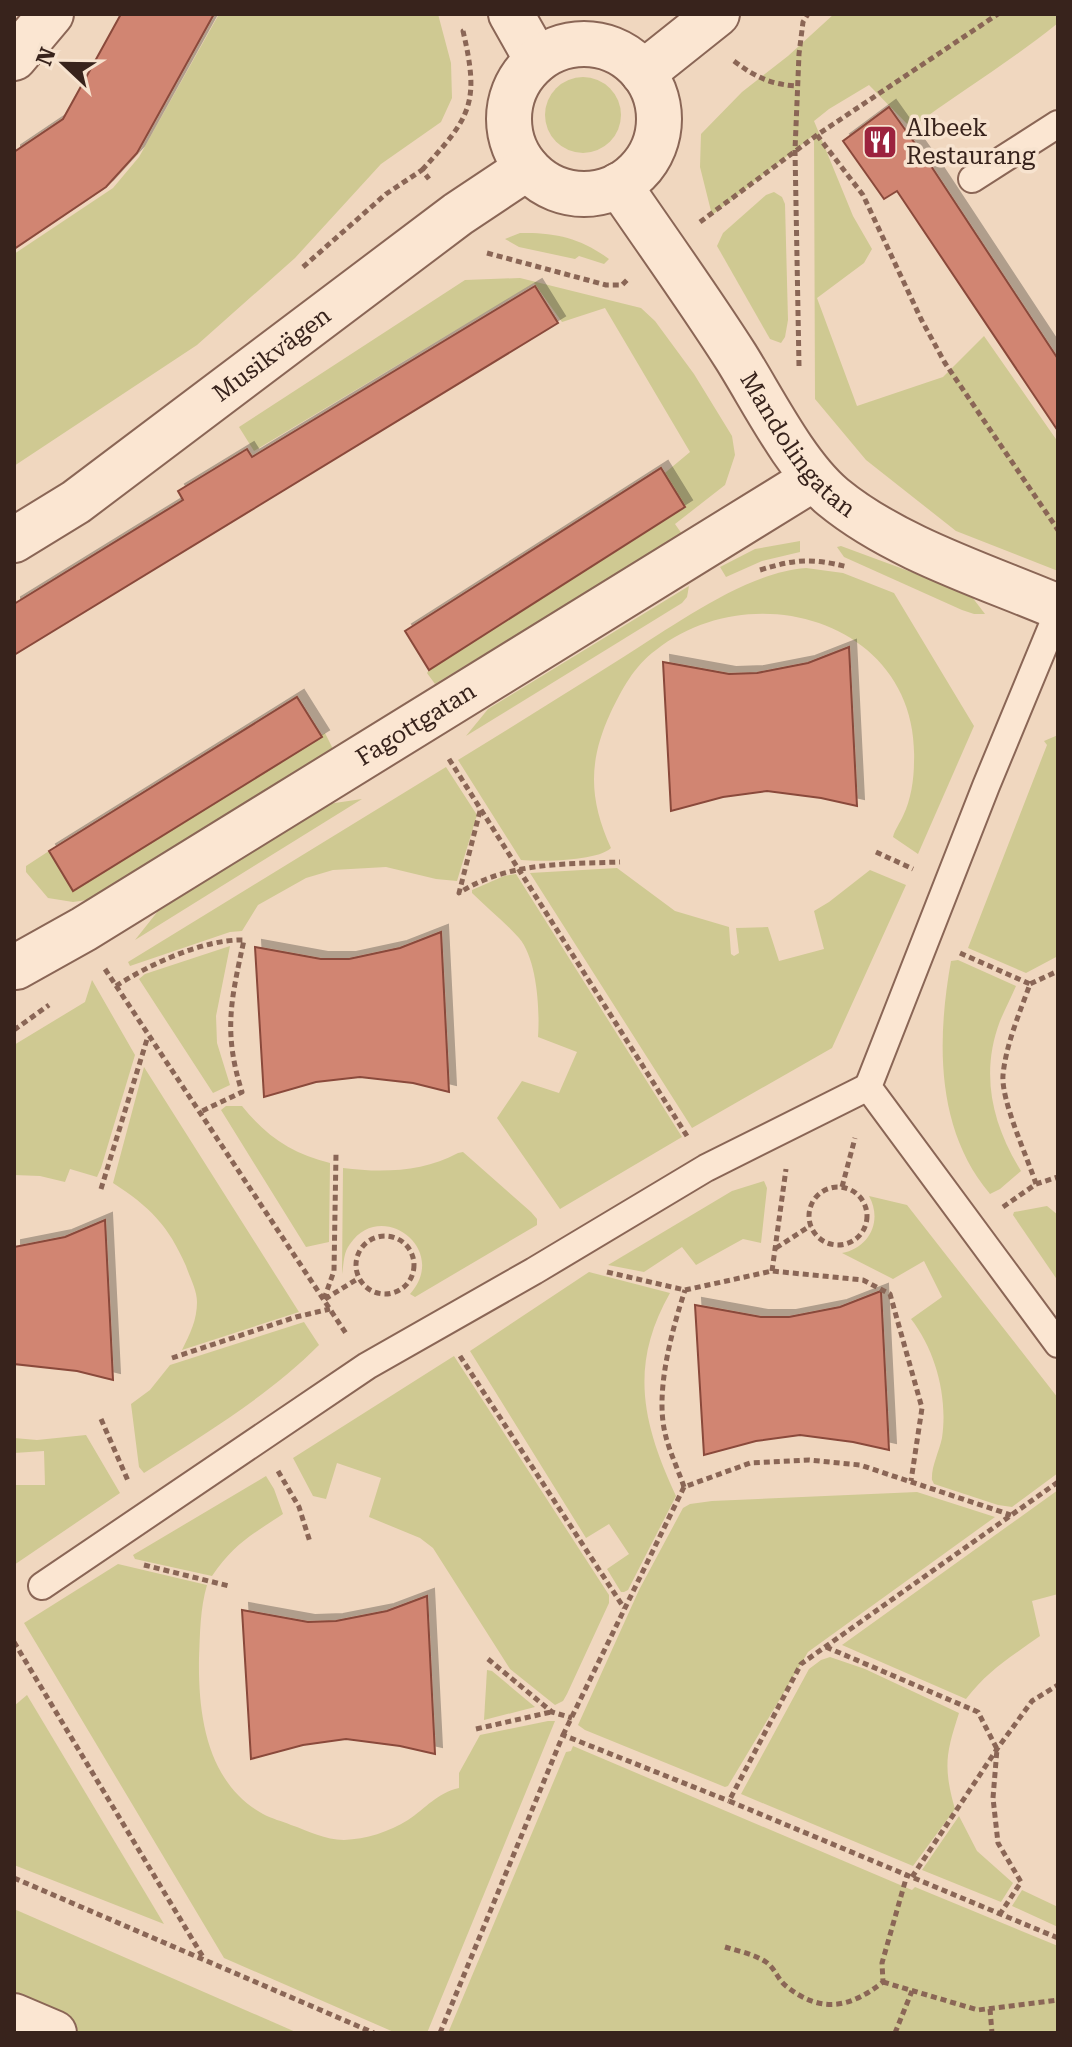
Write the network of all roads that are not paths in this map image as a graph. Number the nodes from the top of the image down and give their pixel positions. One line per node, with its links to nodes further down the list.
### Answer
1 (51, 14): 4 (street)
2 (717, 14): 6 (street)
3 (492, 20): 5 (street)
4 (14, 58)
5 (537, 60): 6 (street); 8 (street)
6 (643, 73): 10 (street)
7 (1058, 124): 9 (lane)
8 (527, 168): 10 (street); 12 (street, Musikvägen)
9 (972, 179)
10 (619, 185): 11 (street, Mandolingatan)
11 (813, 479): 13 (street, Mandolingatan); 14 (street, Fagottgatan)
12 (14, 540)
13 (1058, 609): 15 (lane)
14 (16, 967)
15 (868, 1087): 16 (lane); 17 (lane)
16 (1058, 1344)
17 (42, 1586)

